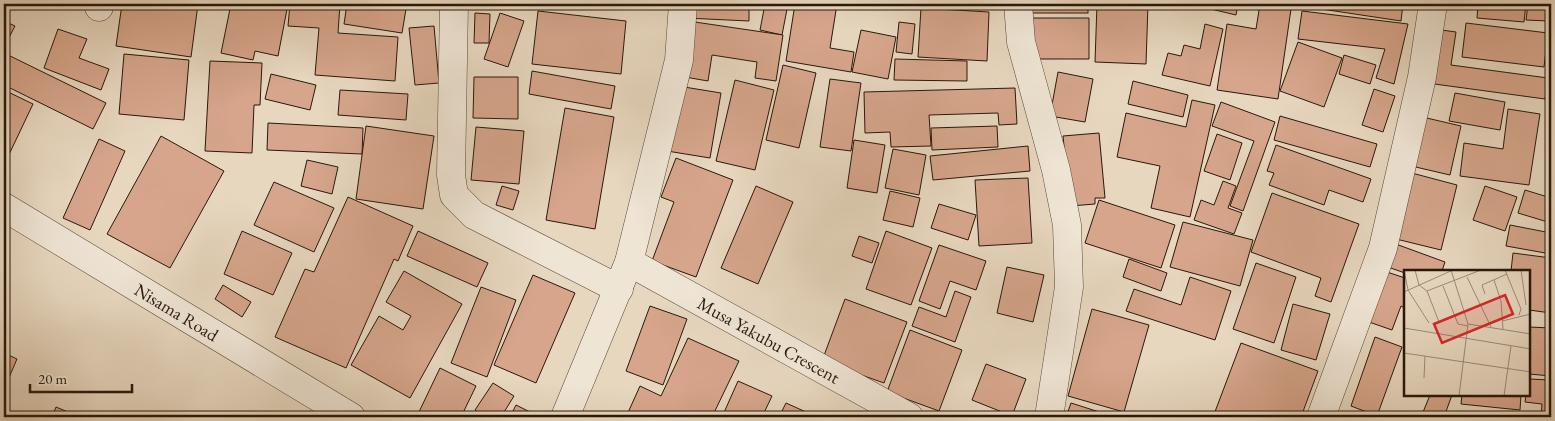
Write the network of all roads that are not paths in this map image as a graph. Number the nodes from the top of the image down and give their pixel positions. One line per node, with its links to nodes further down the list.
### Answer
1 (454, 4): 7 (street)
2 (683, 4): 6 (street)
3 (1018, 4): 11 (street)
4 (1432, 4): 12 (street)
5 (4, 207): 8 (street, Nisama Road)
6 (629, 262): 7 (street); 10 (street, Musa Yakubu Crescent)
7 (619, 289): 9 (street)
8 (351, 417)
9 (565, 417)
10 (909, 417)
11 (1049, 417)
12 (1321, 417)

